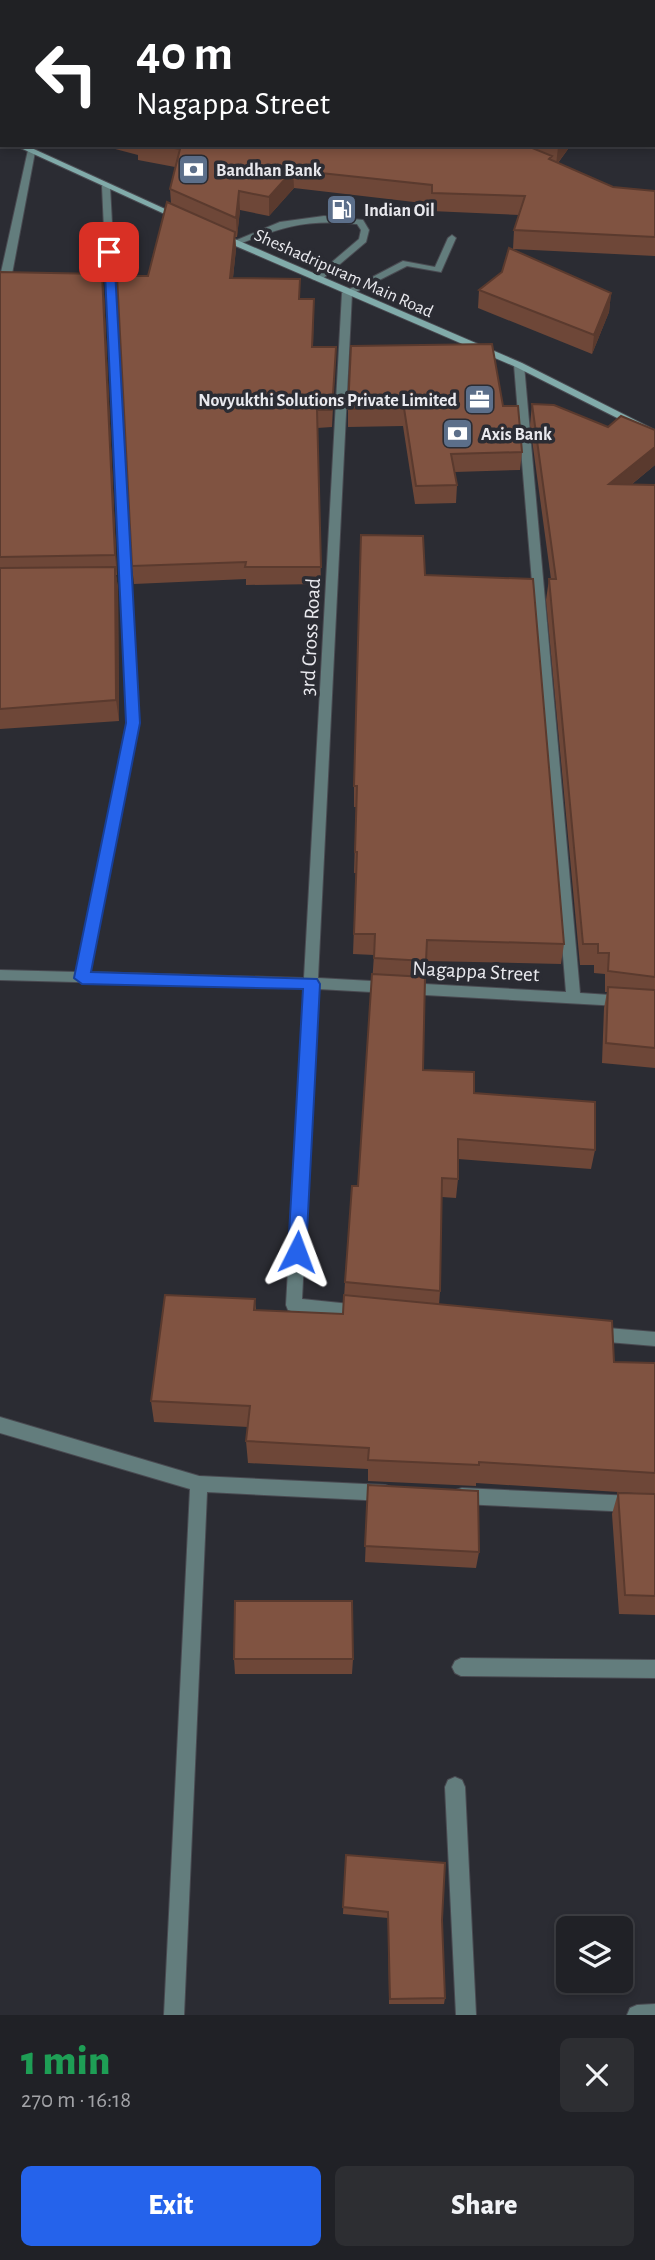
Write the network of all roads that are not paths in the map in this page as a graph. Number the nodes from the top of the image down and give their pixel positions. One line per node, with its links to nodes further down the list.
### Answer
1 (22, 147): 2 (street)
2 (31, 152): 3 (street); 8 (street)
3 (106, 186): 4 (street); 14 (street)
4 (198, 225)
5 (211, 231): 7 (street, Sheshadripuram Main Road)
6 (452, 239): 10 (street)
7 (236, 242): 9 (street, Sheshadripuram Main Road); 9 (street)
8 (0, 274)
9 (317, 279): 10 (street, Sheshadripuram Main Road)
10 (347, 293): 11 (street, Sheshadripuram Main Road); 17 (street, 3rd Cross Road)
11 (519, 365): 12 (street, Sheshadripuram Main Road); 18 (street)
12 (655, 434)
13 (112, 581): 14 (street)
14 (126, 581): 16 (street)
15 (0, 975): 16 (street, Nagappa Street)
16 (82, 978): 17 (street, Nagappa Street)
17 (312, 984): 18 (street, Nagappa Street); 20 (street, 3rd Cross Road)
18 (573, 997): 19 (street, Nagappa Street)
19 (655, 1003)
20 (377, 1313)
21 (586, 1333): 22 (street)
22 (655, 1339)
23 (0, 1425): 24 (street)
24 (200, 1484): 25 (street); 32 (street)
25 (407, 1494)
26 (448, 1496): 27 (street)
27 (655, 1505)
28 (461, 1667): 29 (street)
29 (655, 1669)
30 (455, 1787): 33 (street)
31 (655, 2014): 34 (street)
32 (174, 2015)
33 (466, 2015)
34 (637, 2015)

